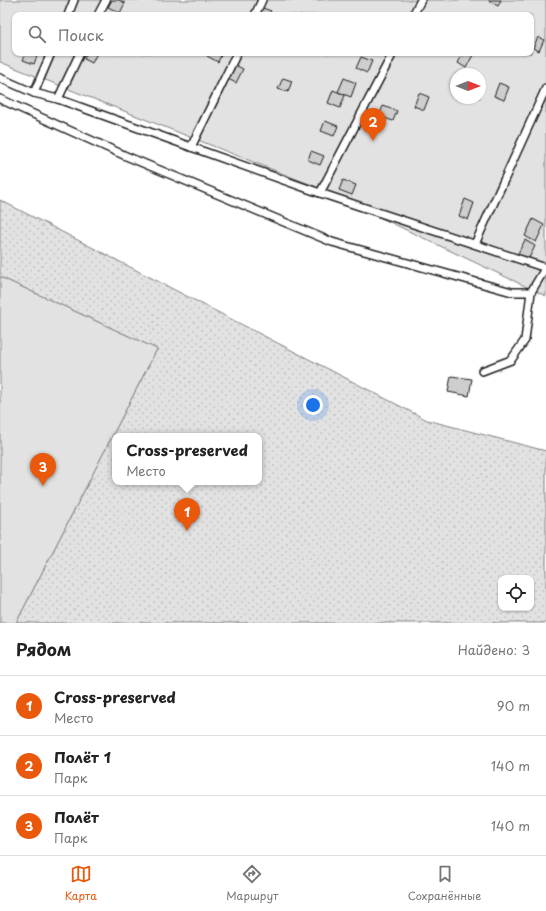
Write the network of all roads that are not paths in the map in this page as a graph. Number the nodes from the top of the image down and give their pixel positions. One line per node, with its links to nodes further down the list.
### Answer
1 (74, 0): 5 (lane)
2 (106, 0): 6 (lane)
3 (262, 0): 7 (lane)
4 (421, 0): 8 (lane)
5 (69, 12)
6 (100, 12)
7 (256, 12)
8 (415, 12)
9 (50, 56): 15 (lane)
10 (79, 56): 17 (lane)
11 (236, 56): 18 (lane)
12 (391, 56): 19 (lane)
13 (0, 78): 15 (lane)
14 (546, 88): 20 (lane)
15 (34, 93): 17 (lane)
16 (0, 99): 22 (lane)
17 (58, 99): 18 (lane)
18 (191, 147): 19 (lane)
19 (320, 193): 20 (lane)
20 (475, 244): 21 (lane)
21 (546, 267): 22 (lane)
22 (531, 292): 23 (lane)
23 (482, 372)

